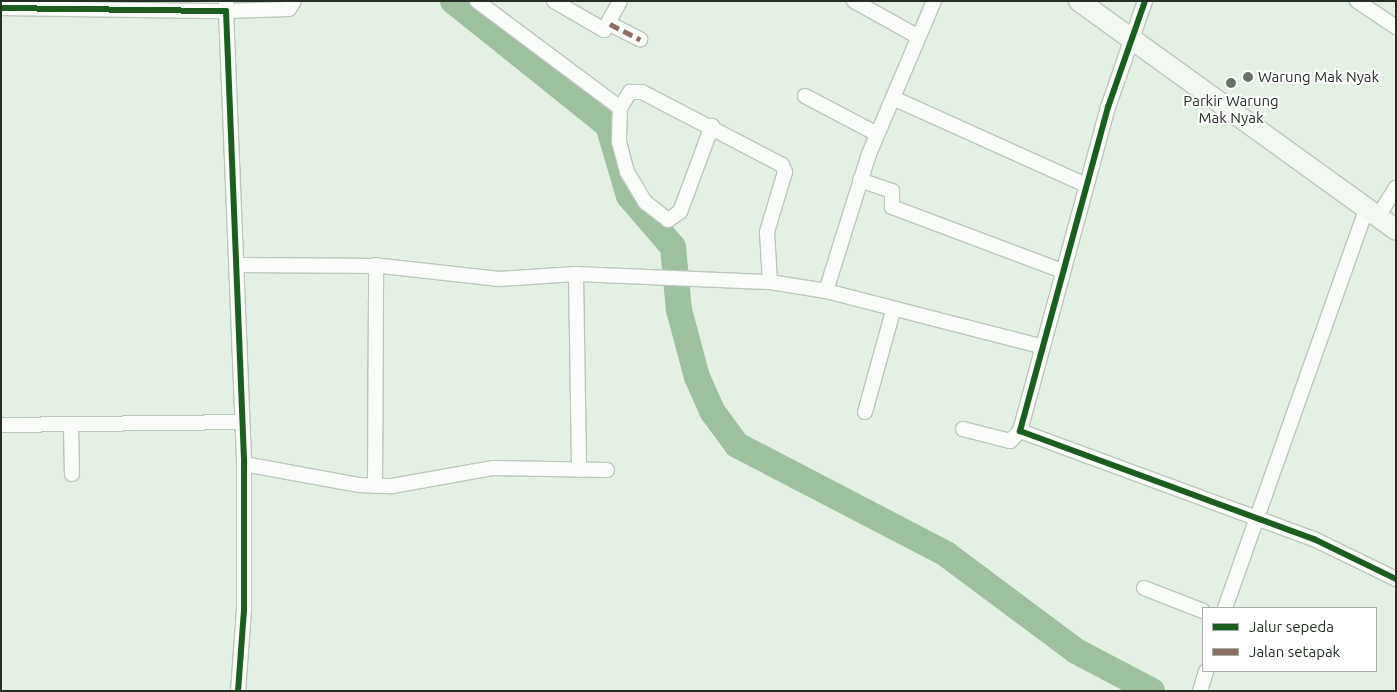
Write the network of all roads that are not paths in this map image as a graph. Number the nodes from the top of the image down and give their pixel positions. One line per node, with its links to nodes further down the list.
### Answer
1 (294, 1): 10 (street)
2 (554, 1): 12 (street)
3 (620, 1): 12 (street)
4 (854, 1): 14 (street)
5 (934, 1): 14 (street)
6 (1078, 1): 16 (main road)
7 (1145, 1): 16 (street)
8 (1357, 1): 13 (street)
9 (486, 4): 19 (street)
10 (226, 6): 11 (street); 27 (street)
11 (1, 8)
12 (610, 24): 15 (street)
13 (1396, 27)
14 (917, 36): 18 (street)
15 (640, 39)
16 (1131, 42): 23 (street); 25 (main road)
17 (805, 96): 21 (street)
18 (893, 98): 21 (street); 23 (street)
19 (620, 108): 20 (street); 20 (street)
20 (712, 126): 31 (street)
21 (877, 134): 22 (street)
22 (860, 180): 29 (street); 32 (street)
23 (1086, 185): 29 (street)
24 (1396, 188): 25 (street)
25 (1371, 214): 26 (main road); 46 (street)
26 (1396, 230)
27 (239, 265): 28 (street); 36 (street)
28 (376, 265): 30 (street); 45 (street)
29 (1062, 271): 34 (street)
30 (576, 274): 31 (street); 42 (street)
31 (770, 282): 32 (street)
32 (826, 291): 33 (street)
33 (893, 311): 34 (street); 35 (street)
34 (1040, 346): 40 (street)
35 (865, 412)
36 (241, 422): 38 (street); 41 (street)
37 (1, 425): 38 (street)
38 (71, 426): 44 (street)
39 (963, 429): 40 (street)
40 (1020, 431): 46 (street)
41 (244, 464): 45 (street); 53 (street)
42 (580, 470): 43 (street); 45 (street)
43 (607, 470)
44 (72, 474)
45 (375, 486)
46 (1257, 520): 47 (street); 49 (street)
47 (1396, 578)
48 (1144, 588): 50 (street)
49 (1225, 607)
50 (1202, 611)
51 (1206, 672): 52 (street)
52 (1201, 688)
53 (238, 691)

